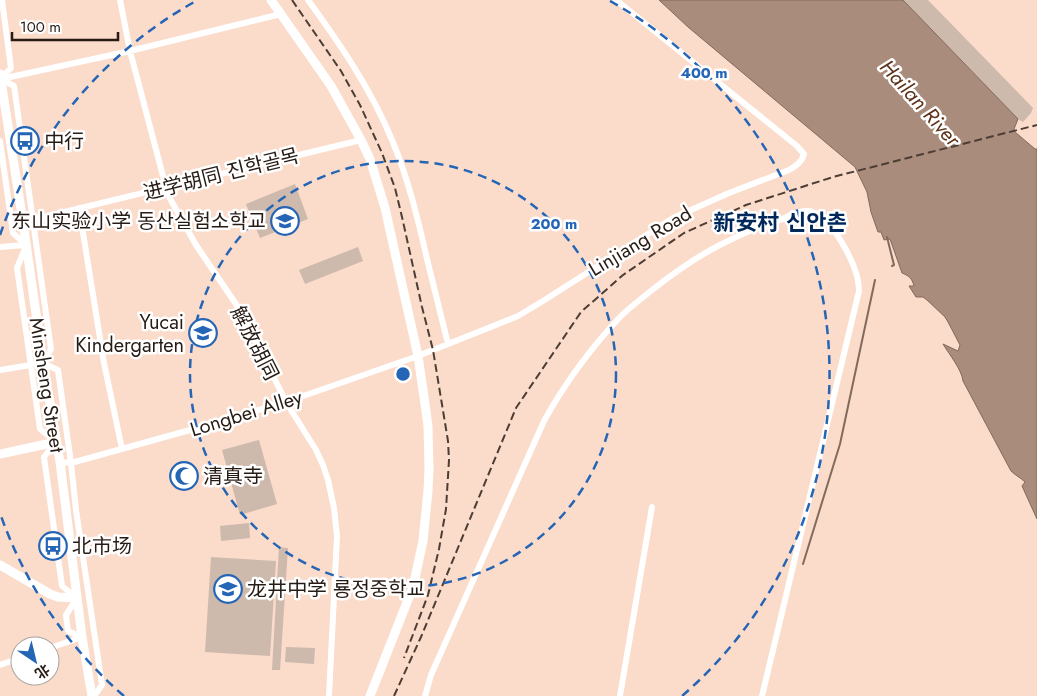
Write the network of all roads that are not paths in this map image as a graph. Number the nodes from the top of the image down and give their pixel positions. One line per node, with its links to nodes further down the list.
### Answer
1 (2, 0): 9 (street)
2 (120, 0): 7 (street, 解放胡同)
3 (271, 0): 6 (street)
4 (308, 0): 17 (street)
5 (616, 0): 17 (street, Linjiang Road)
6 (281, 14): 7 (street); 10 (street)
7 (130, 51): 9 (street); 12 (street, 解放胡同)
8 (0, 74): 9 (street, Minsheng Street)
9 (0, 79): 14 (street, Minsheng Street)
10 (361, 140): 12 (street, 进学胡同 진학골목); 18 (street)
11 (0, 141): 15 (street)
12 (165, 188): 13 (street, 进学胡同 진학골목); 22 (street, 解放胡同)
13 (79, 208): 14 (street, 进学胡同 진학골목); 24 (street)
14 (28, 221): 15 (street, Minsheng Street); 19 (street)
15 (26, 245): 16 (street); 19 (street, Minsheng Street); 20 (street)
16 (0, 247)
17 (448, 344): 18 (street, Linjiang Road)
18 (418, 356): 22 (street, Longbei Alley); 37 (street)
19 (43, 364): 20 (street); 23 (street, Minsheng Street); 27 (street)
20 (31, 365): 21 (street); 23 (street)
21 (0, 370)
22 (286, 402): 24 (street, Longbei Alley); 36 (street, 解放胡同)
23 (56, 442): 25 (street); 26 (street, Minsheng Street); 32 (street)
24 (122, 449): 27 (street, Longbei Alley)
25 (0, 454)
26 (60, 462): 27 (street); 30 (street, Minsheng Street)
27 (71, 463): 29 (street)
28 (652, 507): 39 (street)
29 (76, 510): 30 (street); 35 (street)
30 (66, 511): 32 (street, Minsheng Street)
31 (0, 565): 32 (street)
32 (77, 598): 33 (street, Minsheng Street)
33 (82, 637): 34 (street); 35 (street, Minsheng Street)
34 (60, 645)
35 (93, 696)
36 (329, 696)
37 (370, 696)
38 (425, 696): 40 (street)
39 (620, 696)
40 (762, 696)

